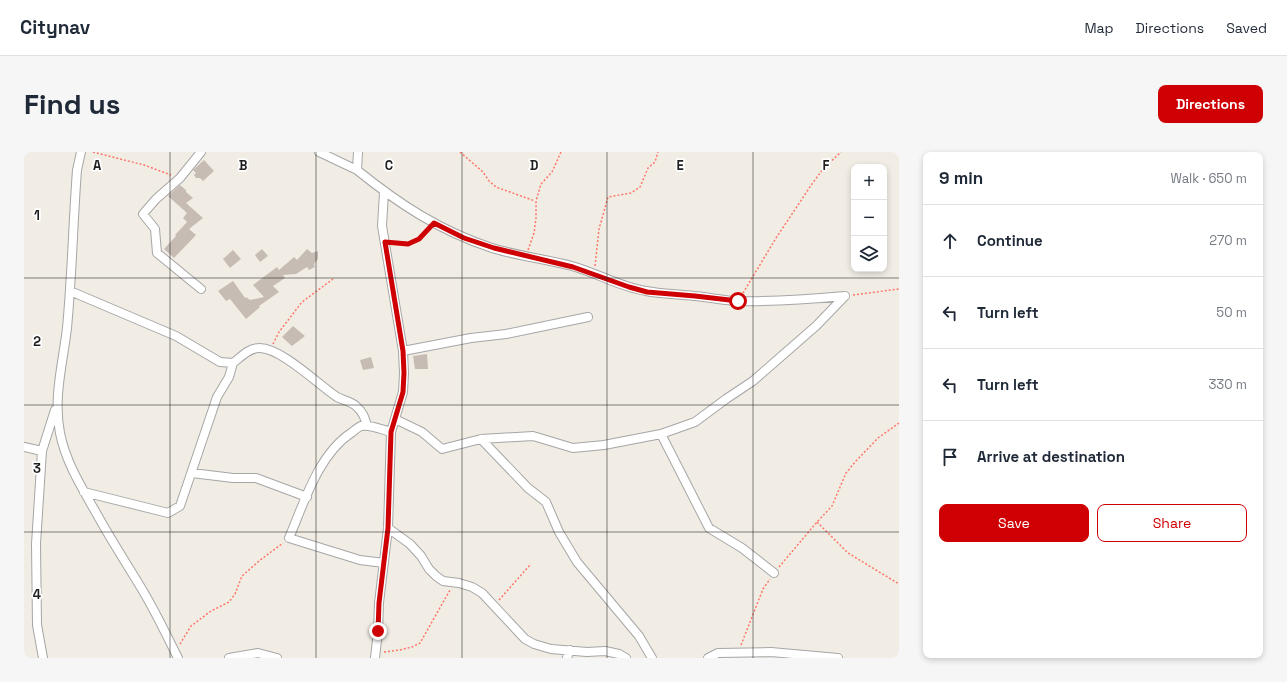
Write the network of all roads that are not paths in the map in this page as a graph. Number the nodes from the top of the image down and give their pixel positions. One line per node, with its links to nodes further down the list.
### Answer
1 (81, 152): 8 (street)
2 (201, 152): 7 (street)
3 (318, 152): 5 (street)
4 (358, 152): 5 (street)
5 (357, 170): 6 (street)
6 (384, 192): 10 (street); 16 (street)
7 (201, 289)
8 (70, 290): 11 (street); 12 (street)
9 (588, 316): 10 (street)
10 (403, 351): 13 (street)
11 (233, 363): 14 (street); 20 (street)
12 (57, 405): 19 (street); 21 (street)
13 (395, 420): 15 (street); 17 (street)
14 (367, 426): 15 (street); 22 (street)
15 (391, 432): 23 (street)
16 (661, 434): 17 (street); 25 (street)
17 (481, 439): 35 (street)
18 (24, 447): 19 (street)
19 (42, 451): 30 (street)
20 (192, 473): 21 (street); 22 (street)
21 (84, 492): 27 (street)
22 (307, 497): 24 (street)
23 (388, 528): 24 (street); 26 (street)
24 (384, 563): 28 (street)
25 (774, 573)
26 (570, 650): 33 (street); 34 (street)
27 (177, 655)
28 (378, 656)
29 (825, 657): 36 (street); 37 (street)
30 (43, 658)
31 (229, 658): 32 (street)
32 (277, 658)
33 (567, 658)
34 (626, 658)
35 (652, 658)
36 (708, 658)
37 (838, 658)

